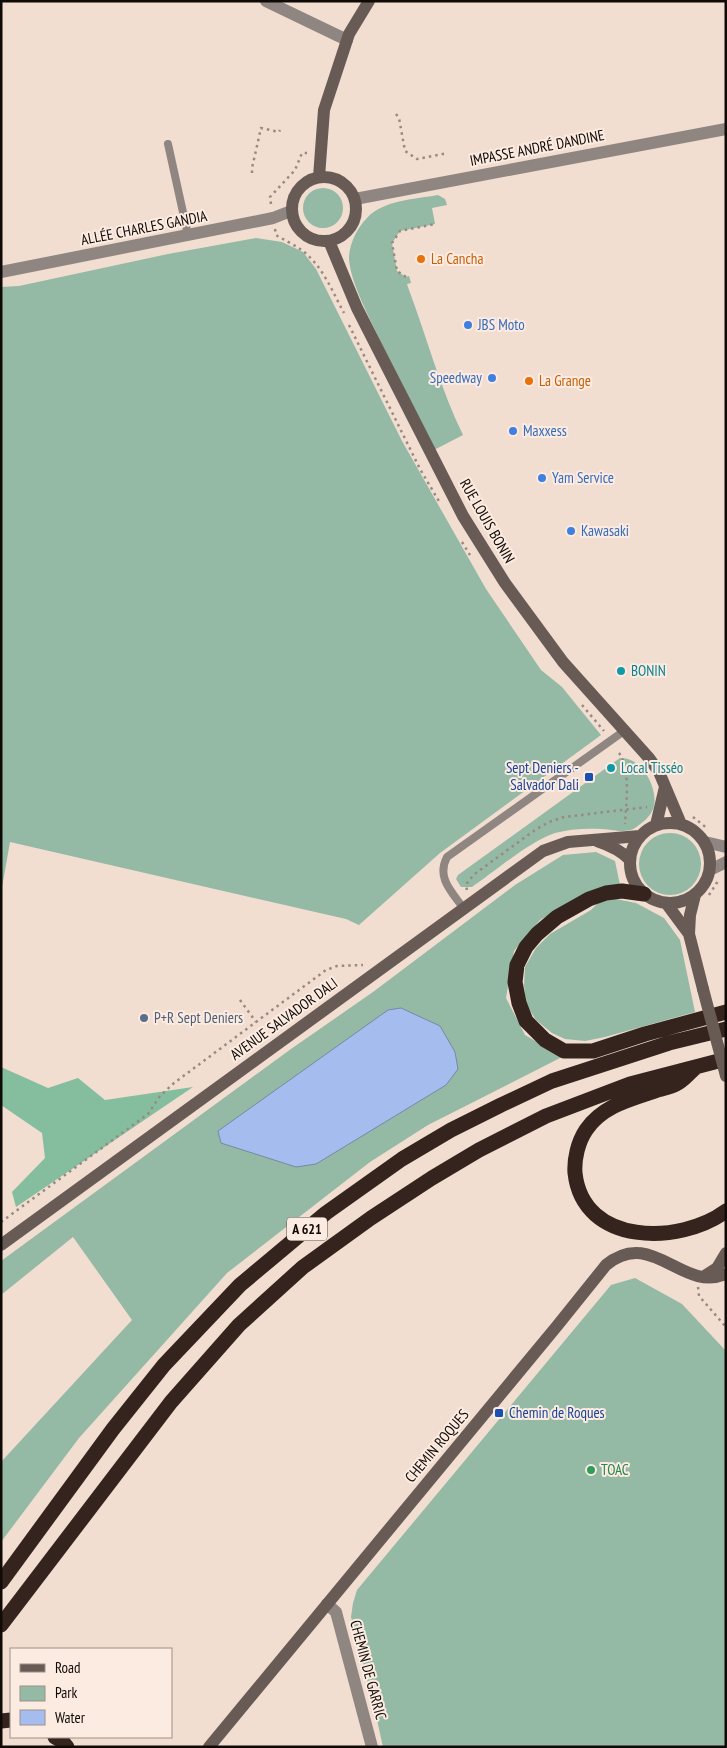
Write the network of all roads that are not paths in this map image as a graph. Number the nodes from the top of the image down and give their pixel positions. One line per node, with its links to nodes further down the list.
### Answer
1 (266, 1): 3 (street)
2 (369, 1): 3 (street)
3 (347, 40): 6 (street)
4 (726, 129): 7 (street, IMPASSE ANDRÉ DANDINE)
5 (168, 144): 9 (lane)
6 (319, 177): 7 (street); 8 (street)
7 (355, 199): 10 (street)
8 (291, 211): 9 (street, ALLÉE CHARLES GANDIA); 10 (street)
9 (188, 235): 11 (street, ALLÉE CHARLES GANDIA)
10 (329, 241): 12 (street, RUE LOUIS BONIN)
11 (1, 272)
12 (624, 731): 13 (street, RUE LOUIS BONIN); 26 (lane)
13 (665, 787): 14 (street, RUE LOUIS BONIN); 15 (street)
14 (681, 824): 15 (street); 18 (street)
15 (656, 825): 16 (street)
16 (640, 836): 17 (street, AVENUE SALVADOR DALI); 20 (street)
17 (594, 840): 20 (street, AVENUE SALVADOR DALI); 26 (street, AVENUE SALVADOR DALI)
18 (705, 842): 19 (street); 22 (street)
19 (726, 847)
20 (630, 860): 23 (street)
21 (726, 862): 22 (street)
22 (710, 870): 24 (street)
23 (644, 894): 25 (street); 28 (highway)
24 (701, 897): 25 (street); 27 (street)
25 (666, 903): 27 (street)
26 (464, 909): 34 (street, AVENUE SALVADOR DALI)
27 (689, 934): 32 (street, bridge)
28 (726, 1012)
29 (726, 1028): 38 (highway, A 621)
30 (726, 1059): 31 (highway, A 621)
31 (696, 1067): 33 (highway); 40 (highway, A 621)
32 (726, 1076)
33 (726, 1211)
34 (1, 1245)
35 (726, 1253): 37 (street)
36 (726, 1274): 37 (street)
37 (699, 1277): 39 (street, CHEMIN ROQUES)
38 (1, 1582)
39 (327, 1604): 43 (street, CHEMIN ROQUES); 44 (street, CHEMIN DE GARRIC)
40 (1, 1625)
41 (57, 1738): 42 (highway)
42 (67, 1747)
43 (209, 1747)
44 (372, 1747)

